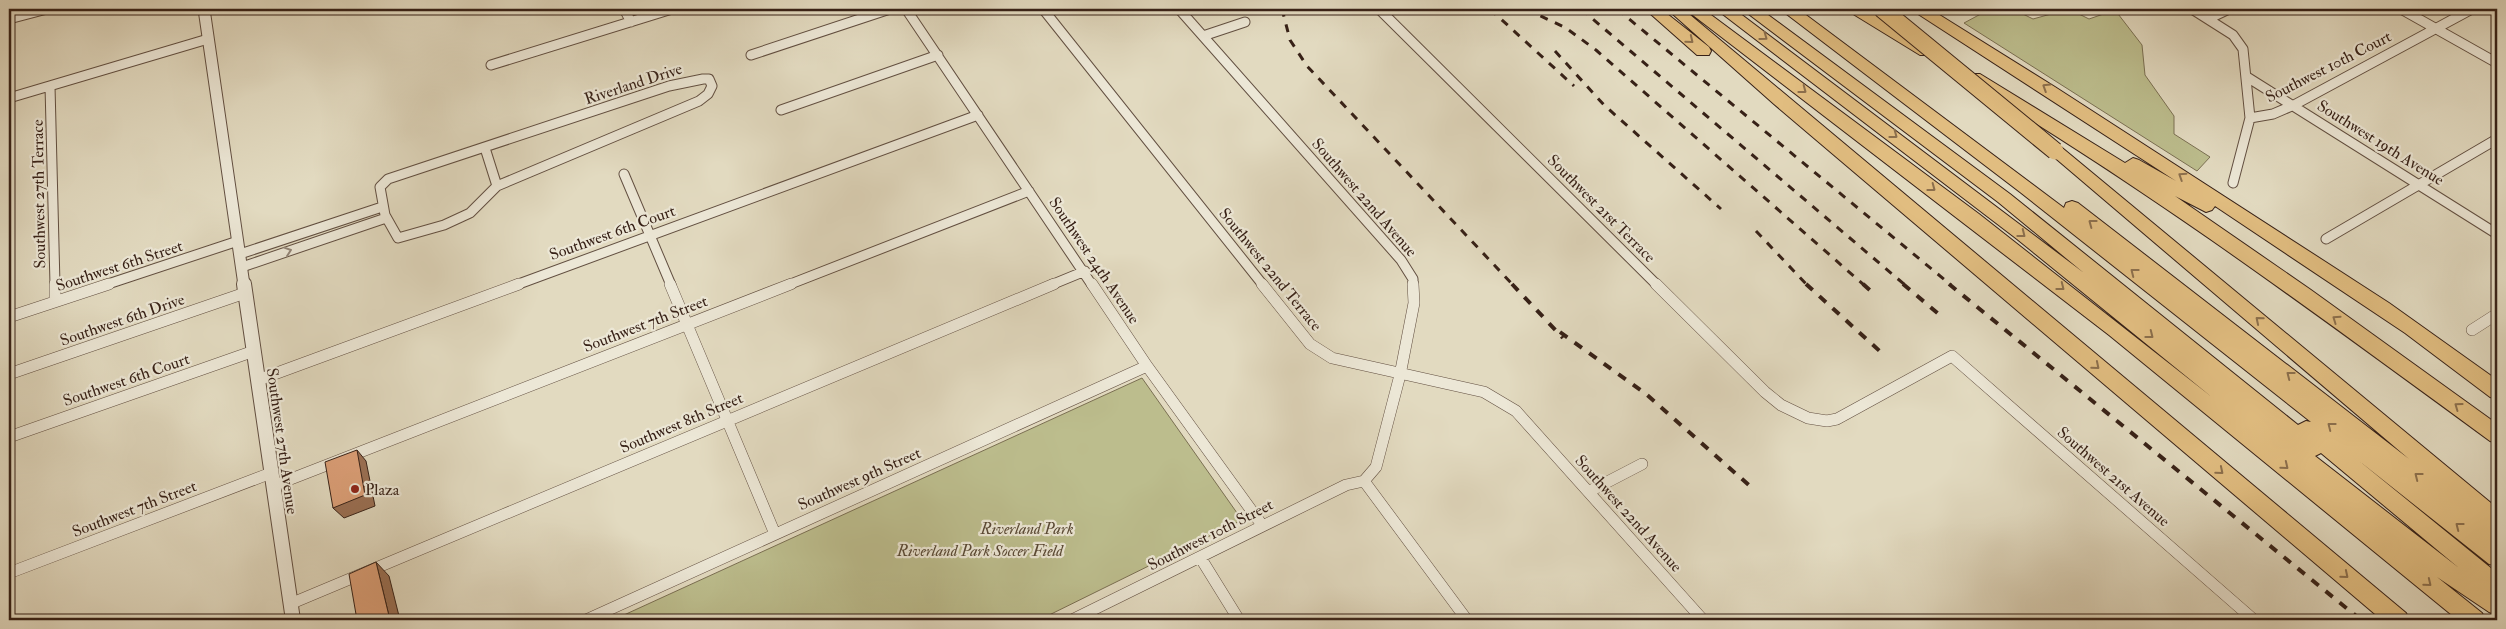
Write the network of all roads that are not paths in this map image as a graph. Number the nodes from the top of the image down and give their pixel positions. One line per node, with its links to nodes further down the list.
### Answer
1 (47, 9): 24 (street)
2 (204, 9): 31 (street, Southwest 27th Avenue)
3 (624, 9): 27 (street)
4 (672, 9): 27 (street)
5 (908, 9): 32 (street); 33 (street, Southwest 24th Avenue)
6 (1043, 9): 70 (street, Southwest 22nd Terrace)
7 (1179, 9): 30 (street, Southwest 22nd Avenue)
8 (1379, 9): 67 (street, Southwest 21st Terrace)
9 (1652, 9): 59 (highway, one-way to 59)
10 (1674, 9): 59 (highway)
11 (1693, 9): 84 (highway, one-way to 84)
12 (1724, 9): 90 (highway, one-way to 90)
13 (1750, 9): 89 (highway)
14 (1764, 9): 88 (highway)
15 (1788, 9): 86 (highway, one-way to 15)
16 (1807, 9): 83 (highway, one-way to 16)
17 (1853, 9): 37 (highway)
18 (1882, 9): 80 (highway, one-way to 18, bridge)
19 (1920, 9): 72 (highway, one-way to 19)
20 (2192, 9): 26 (street)
21 (2230, 9): 26 (street)
22 (2401, 9): 29 (street)
23 (2472, 9): 29 (street, Southwest 10th Court)
24 (34, 10): 25 (street)
25 (9, 19)
26 (2208, 19): 36 (street)
27 (631, 22): 35 (street)
28 (1245, 22): 30 (street)
29 (2436, 28): 34 (street); 40 (street, Southwest 10th Court)
30 (1203, 36): 70 (street, Southwest 22nd Avenue)
31 (208, 39): 38 (street); 56 (street, Southwest 27th Avenue)
32 (751, 55)
33 (938, 55): 41 (street); 42 (street, Southwest 24th Avenue)
34 (2497, 63)
35 (491, 65)
36 (2247, 77): 40 (street, Southwest 19th Avenue); 43 (street)
37 (1984, 84): 72 (highway); 74 (highway, one-way to 37)
38 (50, 86): 39 (street); 61 (street, Southwest 27th Terrace)
39 (9, 98)
40 (2294, 105): 43 (street, Southwest 10th Court); 48 (street, Southwest 19th Avenue)
41 (781, 110)
42 (978, 115): 50 (street, Southwest 24th Avenue); 54 (street, Southwest 6th Court)
43 (2250, 118): 47 (street)
44 (2497, 139): 48 (street)
45 (485, 148): 49 (street); 49 (street, Riverland Drive); 51 (street)
46 (624, 174): 54 (street)
47 (2233, 183)
48 (2420, 184): 53 (street, Southwest 19th Avenue); 55 (street)
49 (497, 186): 52 (street, Riverland Drive)
50 (1029, 191): 58 (street, Southwest 24th Avenue); 64 (street, Southwest 7th Street)
51 (382, 207): 52 (street, Riverland Drive); 56 (street)
52 (386, 218): 57 (street, one-way to 52)
53 (2497, 234)
54 (648, 236): 64 (street); 71 (street, Southwest 6th Court)
55 (2326, 239)
56 (239, 248): 57 (street, Southwest 27th Avenue); 61 (street, Southwest 6th Street)
57 (242, 267): 60 (street, Southwest 27th Avenue)
58 (1084, 271): 68 (street, Southwest 24th Avenue); 73 (street, Southwest 8th Street)
59 (1988, 276): 98 (highway, one-way to 98)
60 (245, 293): 66 (street, Southwest 27th Avenue); 69 (street, Southwest 6th Drive)
61 (55, 301): 63 (street, Southwest 6th Street)
62 (2497, 314): 65 (street)
63 (9, 317)
64 (686, 325): 73 (street); 77 (street, Southwest 7th Street)
65 (2472, 330)
66 (254, 351): 71 (street, Southwest 27th Avenue); 75 (street, Southwest 6th Court)
67 (1952, 356): 97 (street, Southwest 21st Avenue)
68 (1147, 366): 81 (street, Southwest 24th Avenue); 82 (street, Southwest 9th Street)
69 (9, 374)
70 (1400, 375): 78 (street); 79 (street, Southwest 22nd Avenue)
71 (258, 380): 77 (street, Southwest 27th Avenue)
72 (2497, 392)
73 (726, 421): 82 (street); 91 (street, Southwest 8th Street)
74 (2497, 435)
75 (9, 437)
76 (1642, 464): 79 (street)
77 (272, 479): 87 (street, Southwest 7th Street); 91 (street, Southwest 27th Avenue)
78 (1364, 481): 81 (street, Southwest 10th Street); 95 (street)
79 (1590, 491): 96 (street, Southwest 22nd Avenue)
80 (2497, 520)
81 (1262, 525): 85 (street, Southwest 10th Street)
82 (775, 534): 92 (street, Southwest 9th Street)
83 (2497, 538)
84 (2390, 552): 99 (highway, one-way to 99)
85 (1200, 557): 93 (street, Southwest 10th Street); 94 (street)
86 (2497, 557)
87 (9, 573)
88 (2497, 586)
89 (2497, 600)
90 (2497, 605)
91 (289, 615)
92 (586, 620)
93 (1072, 620)
94 (1239, 620)
95 (1467, 620)
96 (1703, 620)
97 (2254, 620)
98 (2398, 620)
99 (2474, 620)

